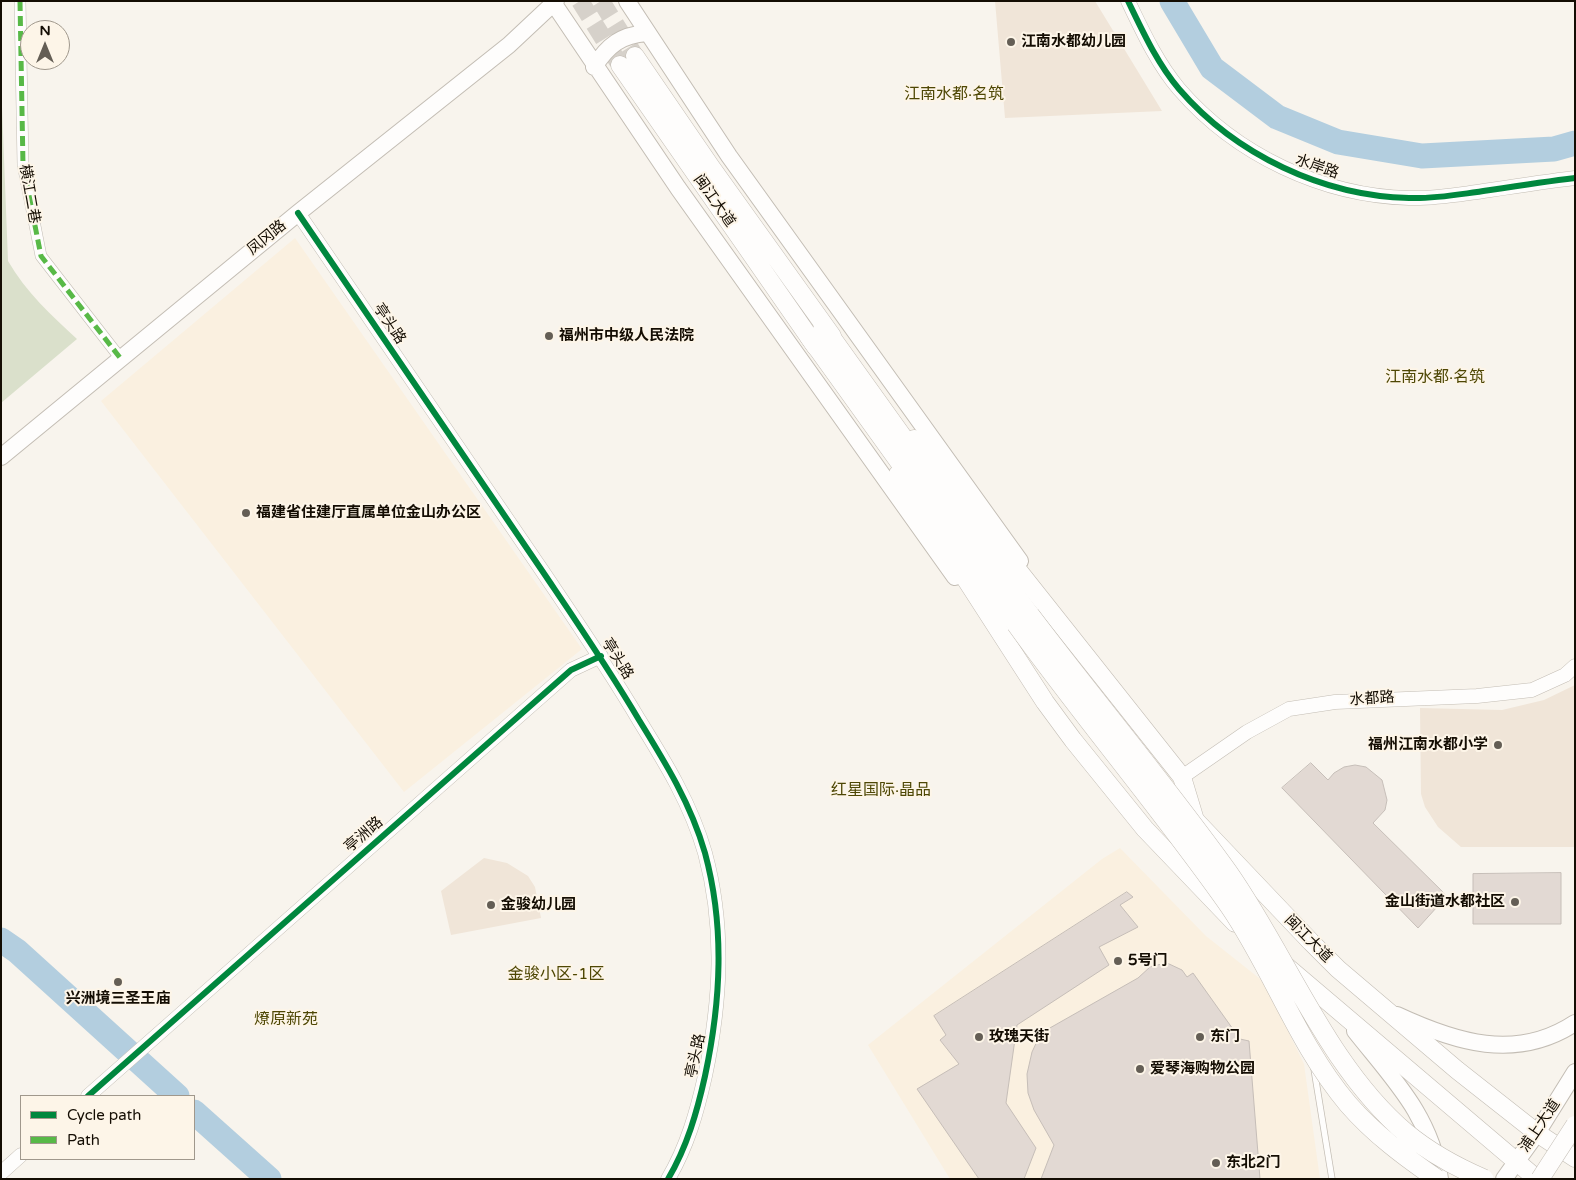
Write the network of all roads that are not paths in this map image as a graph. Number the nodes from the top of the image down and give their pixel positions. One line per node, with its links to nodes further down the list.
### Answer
1 (20, 1): 12 (street, 横江二巷)
2 (627, 1): 5 (main road)
3 (1128, 1): 9 (street, 水岸路)
4 (554, 2): 8 (main road); 10 (main road, 凤冈路)
5 (647, 33): 8 (main road); 17 (main road)
6 (635, 56): 11 (main road, 闽江大道)
7 (620, 66): 11 (main road, 闽江大道)
8 (594, 67): 18 (main road)
9 (1575, 178)
10 (298, 213): 12 (main road, 凤冈路); 15 (street, 亭头路)
11 (816, 331): 14 (highway); 17 (main road, 闽江大道); 18 (main road)
12 (121, 359): 13 (main road, 凤冈路)
13 (1, 457)
14 (1023, 619): 36 (highway, bridge); 37 (highway, bridge)
15 (601, 656): 27 (street, 亭洲路); 34 (street, 亭头路)
16 (1575, 666): 19 (street, 水都路)
17 (1099, 670): 19 (main road, 闽江大道)
18 (1045, 702): 20 (main road)
19 (1182, 777): 22 (main road, 闽江大道)
20 (1296, 974): 21 (main road); 23 (lane)
21 (1337, 1007): 32 (main road); 36 (main road)
22 (1384, 1009): 24 (main road); 29 (main road, 闽江大道)
23 (1304, 1013)
24 (1575, 1023)
25 (1308, 1033): 35 (lane)
26 (1575, 1072): 29 (main road, 浦上大道)
27 (89, 1095)
28 (1575, 1125): 39 (main road, bridge)
29 (1537, 1134): 31 (main road, 闽江大道); 32 (main road, 浦上大道)
30 (20, 1156): 33 (street)
31 (1575, 1158)
32 (1516, 1160): 38 (main road, 浦上大道); 39 (main road)
33 (1, 1173)
34 (668, 1179)
35 (1332, 1179)
36 (1439, 1179)
37 (1484, 1179)
38 (1504, 1179)
39 (1539, 1179)

